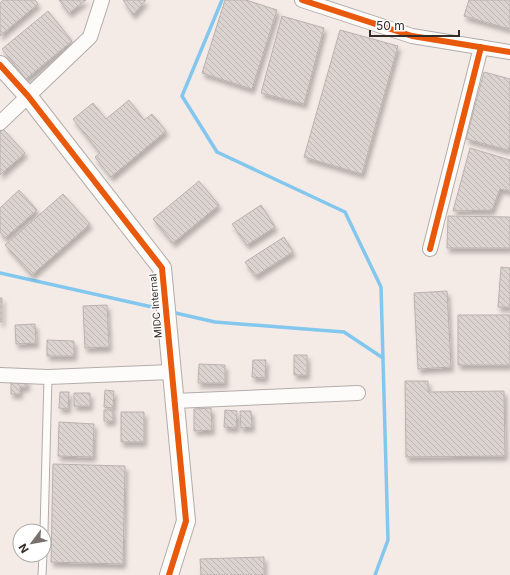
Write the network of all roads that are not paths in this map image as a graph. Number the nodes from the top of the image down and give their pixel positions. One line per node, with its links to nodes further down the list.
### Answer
1 (102, 0): 6 (street)
2 (302, 0): 3 (street)
3 (481, 48): 4 (street); 8 (street)
4 (510, 52)
5 (0, 65): 6 (street, MIDC Internal)
6 (28, 96): 7 (street); 9 (street, MIDC Internal)
7 (0, 123)
8 (430, 249)
9 (171, 372): 11 (street); 13 (street, MIDC Internal)
10 (0, 375): 11 (street)
11 (48, 377): 14 (lane)
12 (358, 393): 13 (street)
13 (174, 401): 17 (street, MIDC Internal)
14 (44, 523)
15 (43, 563): 16 (lane)
16 (42, 575)
17 (169, 575)

